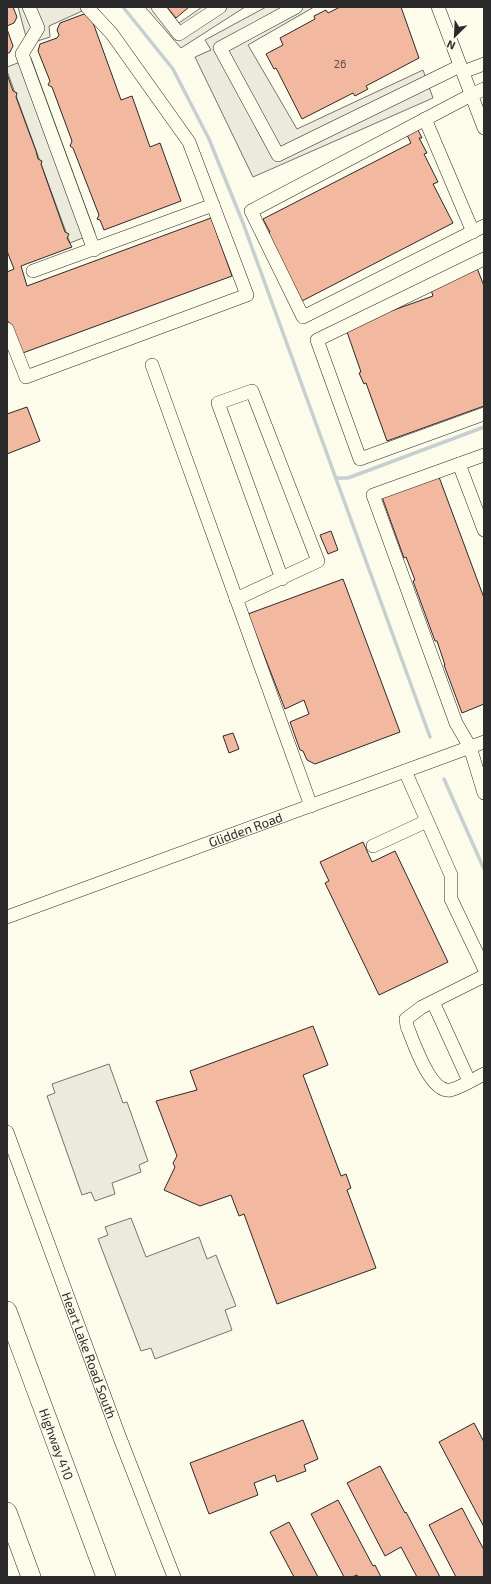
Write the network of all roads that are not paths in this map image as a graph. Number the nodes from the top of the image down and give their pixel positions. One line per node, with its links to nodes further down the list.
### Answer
1 (29, 7): 15 (street)
2 (87, 7): 13 (street)
3 (158, 7): 4 (street)
4 (220, 7)
5 (296, 7): 8 (street)
6 (438, 7): 8 (street)
7 (484, 64): 8 (street)
8 (461, 69): 10 (street)
9 (484, 89): 10 (street)
10 (471, 95): 11 (street); 12 (street)
11 (425, 119): 14 (street); 14 (street)
12 (484, 128)
13 (213, 205): 15 (street); 18 (street)
14 (478, 229)
15 (94, 250): 17 (street)
16 (484, 259): 20 (street)
17 (33, 271)
18 (7, 329)
19 (152, 365): 25 (street)
20 (484, 414)
21 (484, 455): 22 (street)
22 (459, 464): 23 (street); 27 (street)
23 (484, 530)
24 (282, 579): 24 (street); 25 (street)
25 (236, 599): 30 (street)
26 (484, 742): 27 (street, Glidden Road)
27 (470, 747): 28 (street, Glidden Road); 29 (street)
28 (405, 771): 30 (street, Glidden Road); 31 (street)
29 (484, 794)
30 (311, 806): 33 (street, Glidden Road)
31 (427, 821): 32 (street); 34 (street)
32 (373, 846)
33 (7, 917)
34 (484, 968)
35 (484, 976): 36 (street)
36 (433, 1002): 38 (street); 38 (street)
37 (484, 1074): 38 (street)
38 (469, 1081)
39 (7, 1132): 44 (street, Heart Lake Road South)
40 (7, 1311): 43 (highway, Highway 410)
41 (7, 1512): 42 (highway)
42 (31, 1577)
43 (106, 1577)
44 (174, 1577)

